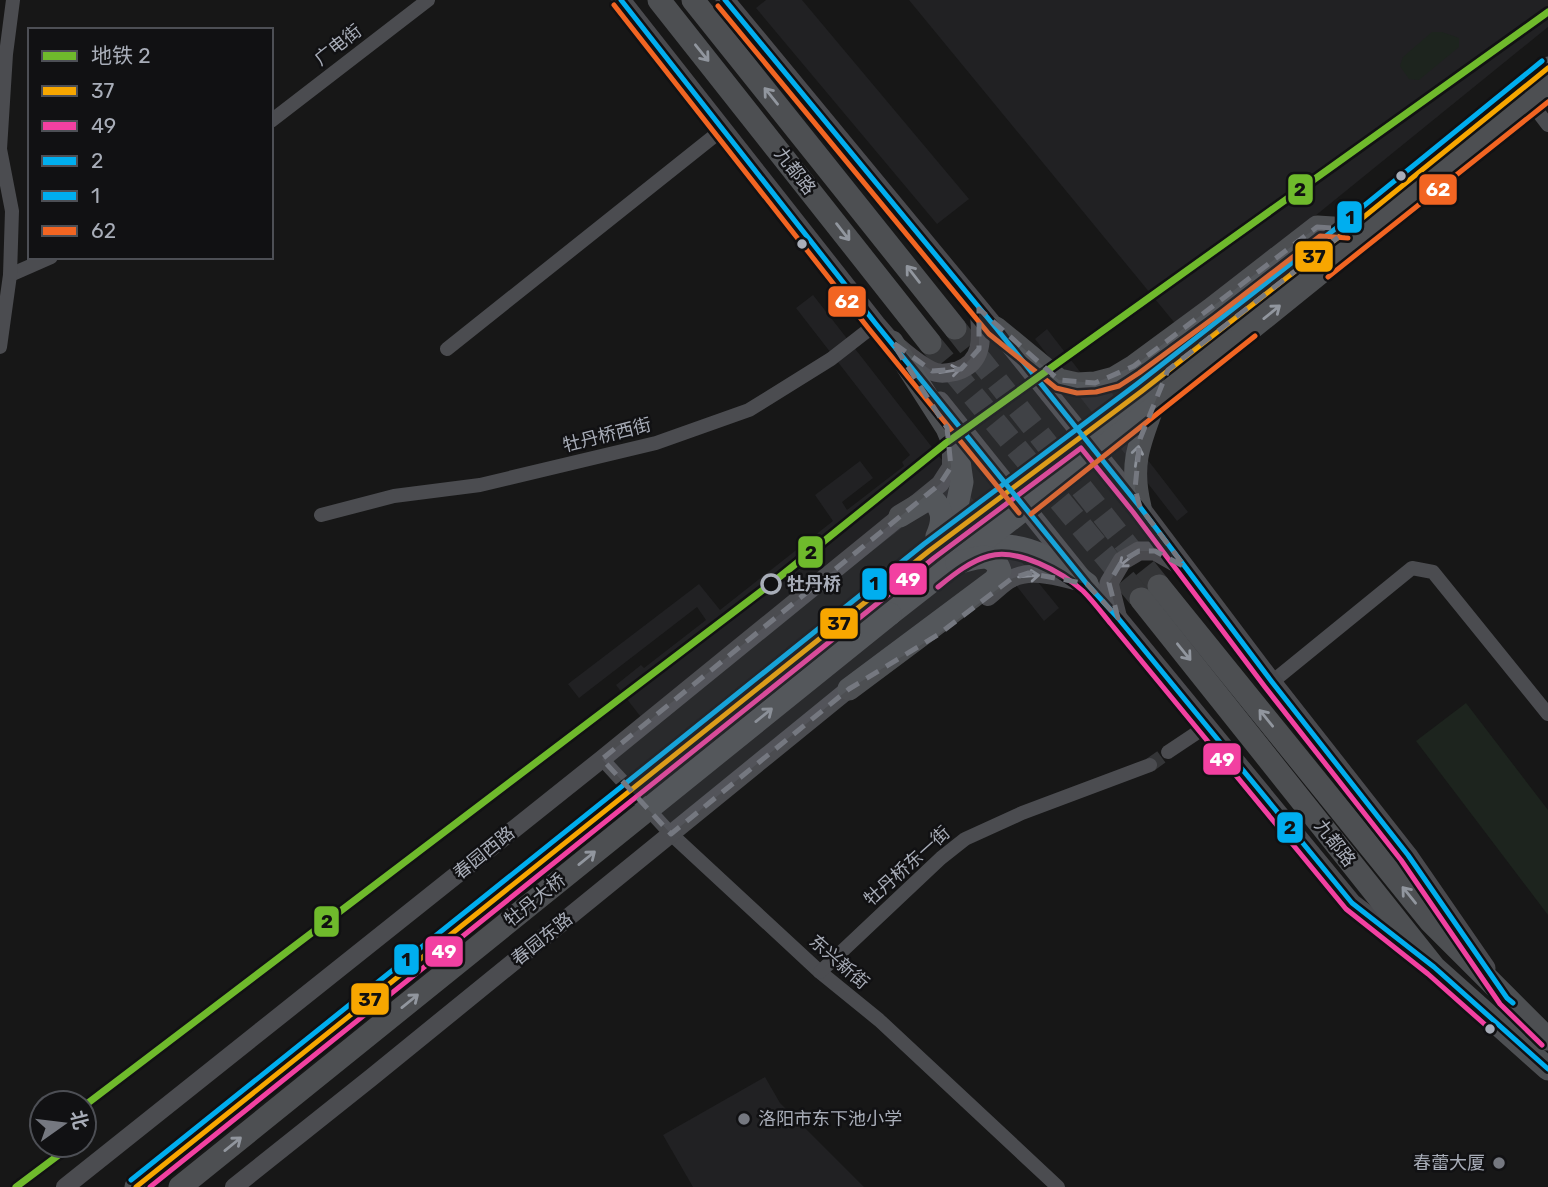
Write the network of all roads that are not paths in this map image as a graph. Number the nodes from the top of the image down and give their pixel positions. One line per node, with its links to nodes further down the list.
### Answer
1 (13, 0): 14 (street)
2 (428, 0): 9 (street, 广电街)
3 (621, 0): 11 (main road)
4 (659, 0): 20 (main road, 九都路, one-way to 20)
5 (693, 0): 17 (main road, 九都路, one-way to 5)
6 (725, 0): 15 (main road)
7 (1548, 68): 12 (main road)
8 (1540, 97): 10 (street); 23 (main road, one-way to 8)
9 (273, 119)
10 (1548, 125)
11 (723, 129): 16 (main road); 22 (street)
12 (1349, 229): 18 (main road); 25 (main road)
13 (46, 259): 14 (street)
14 (10, 275): 21 (street)
15 (979, 309): 18 (main road); 19 (main road, one-way to 15)
16 (876, 324): 19 (main road); 28 (street, 牡丹桥西街)
17 (955, 328)
18 (996, 328): 25 (main road)
19 (891, 342): 24 (main road); 26 (main road)
20 (930, 343)
21 (0, 347)
22 (447, 349)
23 (1153, 408): 25 (main road); 27 (main road, one-way to 23)
24 (947, 428): 29 (street, 春园西路); 30 (main road)
25 (1089, 444): 26 (main road); 27 (main road)
26 (1019, 498): 30 (main road); 31 (main road); 33 (main road)
27 (1140, 507): 32 (main road)
28 (321, 515)
29 (900, 516): 30 (main road); 40 (street, 春园西路)
30 (929, 551): 49 (main road, 牡丹大桥, bridge)
31 (954, 563): 33 (main road); 36 (main road); 50 (main road, 牡丹大桥, one-way to 31, bridge)
32 (1185, 567): 34 (main road, one-way to 34); 35 (main road)
33 (1087, 584): 34 (main road); 36 (street, 春园东路, one-way to 33)
34 (1118, 618): 38 (main road)
35 (1272, 682): 37 (street); 45 (main road)
36 (849, 689): 42 (street, 春园东路)
37 (1548, 714)
38 (1207, 726): 39 (street); 43 (main road)
39 (1168, 752)
40 (602, 759): 42 (street, 东兴新街); 48 (street, 春园西路)
41 (1150, 765): 44 (street, 牡丹桥东一街)
42 (671, 834): 44 (street, 东兴新街); 51 (street, 春园东路)
43 (1434, 967): 45 (main road, 九都路, one-way to 43); 47 (main road, 九都路)
44 (820, 972): 52 (street, 东兴新街)
45 (1507, 998): 46 (main road, 九都路)
46 (1548, 1038)
47 (1548, 1069)
48 (65, 1187)
49 (136, 1187)
50 (180, 1187)
51 (234, 1187)
52 (1058, 1187)

